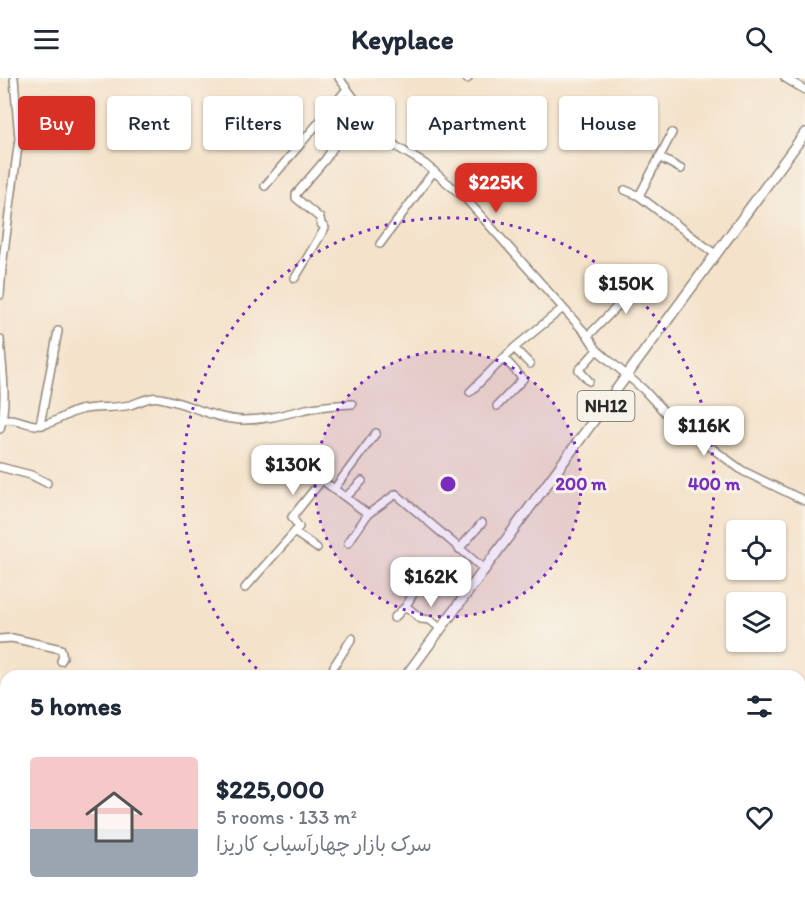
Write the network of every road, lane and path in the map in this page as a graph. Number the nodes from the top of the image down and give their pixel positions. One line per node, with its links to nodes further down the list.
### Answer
1 (339, 78): 4 (street)
2 (785, 78): 5 (street)
3 (15, 79): 19 (street)
4 (347, 89): 6 (street); 14 (street)
5 (805, 90)
6 (352, 96)
7 (672, 133): 11 (street)
8 (805, 133): 18 (highway, NH12)
9 (395, 144): 13 (street)
10 (332, 150): 21 (street)
11 (659, 157): 12 (street); 16 (street)
12 (681, 169)
13 (434, 171): 17 (street); 23 (street)
14 (265, 186)
15 (625, 190): 16 (street)
16 (639, 196): 18 (street)
17 (380, 244)
18 (716, 254): 31 (highway, NH12)
19 (1, 267): 22 (street)
20 (646, 277): 25 (street)
21 (296, 278)
22 (0, 294)
23 (562, 308): 25 (street); 27 (street)
24 (58, 331): 37 (street)
25 (588, 336): 28 (street)
26 (0, 339): 36 (street)
27 (514, 348): 29 (street); 30 (street)
28 (597, 350): 31 (street); 32 (street)
29 (504, 358): 33 (street); 35 (street)
30 (530, 364)
31 (627, 377): 45 (street); 52 (highway, NH12)
32 (589, 381)
33 (470, 392)
34 (352, 404): 37 (street)
35 (497, 406)
36 (3, 420): 37 (street); 38 (street)
37 (40, 425)
38 (0, 429)
39 (375, 433): 43 (street)
40 (0, 467): 42 (street)
41 (362, 481): 44 (street)
42 (47, 483)
43 (334, 489): 44 (street); 48 (street)
44 (346, 497): 46 (street)
45 (804, 499)
46 (368, 514): 49 (street); 51 (street)
47 (482, 523): 51 (street)
48 (294, 532): 50 (street); 53 (street)
49 (348, 543)
50 (317, 548)
51 (459, 549): 52 (street)
52 (485, 570): 57 (highway, NH12)
53 (245, 588)
54 (413, 594): 55 (street)
55 (405, 606): 56 (street); 57 (street)
56 (393, 618)
57 (441, 629): 62 (highway, NH12)
58 (352, 638): 61 (street)
59 (0, 639): 60 (street)
60 (61, 662)
61 (332, 670)
62 (410, 670)

